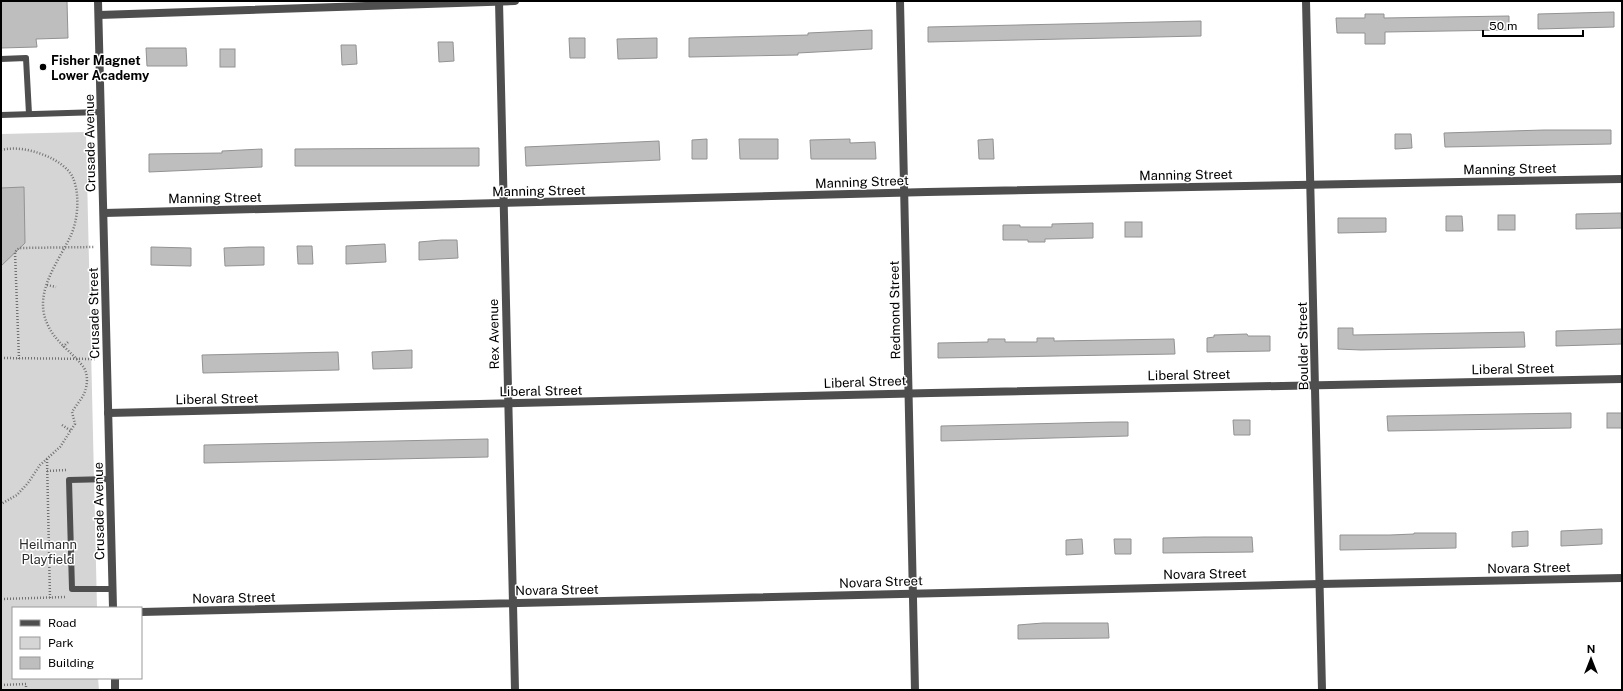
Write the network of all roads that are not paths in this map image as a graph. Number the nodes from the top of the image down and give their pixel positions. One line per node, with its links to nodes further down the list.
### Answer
1 (98, 1): 7 (street, Crusade Avenue)
2 (499, 1): 3 (street); 6 (street); 15 (street, Rex Avenue)
3 (515, 1)
4 (900, 1): 14 (street, Redmond Street)
5 (1306, 1): 13 (street, Boulder Street)
6 (427, 2): 7 (street)
7 (99, 15): 9 (street, Crusade Avenue)
8 (1, 59): 10 (lane)
9 (101, 112): 10 (lane); 16 (street, Crusade Avenue)
10 (29, 114): 11 (lane)
11 (1, 115)
12 (1622, 179): 13 (street, Manning Street)
13 (1311, 185): 14 (street, Manning Street); 18 (street, Boulder Street)
14 (904, 193): 15 (street, Manning Street); 19 (street, Redmond Street)
15 (503, 204): 16 (street, Manning Street); 20 (street, Rex Avenue)
16 (104, 213): 21 (street, Crusade Street)
17 (1622, 379): 18 (street, Liberal Street)
18 (1316, 385): 19 (street, Liberal Street); 24 (street, Boulder Street)
19 (908, 393): 20 (street, Liberal Street); 26 (street, Redmond Street)
20 (508, 404): 21 (street, Liberal Street); 27 (street, Rex Avenue)
21 (108, 413): 22 (street, Crusade Avenue)
22 (110, 479): 25 (street, Crusade Avenue); 25 (lane)
23 (1622, 578): 24 (street, Novara Street)
24 (1320, 584): 26 (street, Novara Street); 34 (street, Boulder Street)
25 (112, 589): 28 (street, Crusade Avenue)
26 (913, 593): 27 (street, Novara Street); 33 (street, Redmond Street)
27 (513, 602): 29 (street, Novara Street); 32 (street, Rex Avenue)
28 (113, 607)
29 (142, 612)
30 (114, 679): 31 (street)
31 (115, 690)
32 (515, 690)
33 (915, 690)
34 (1322, 690)

